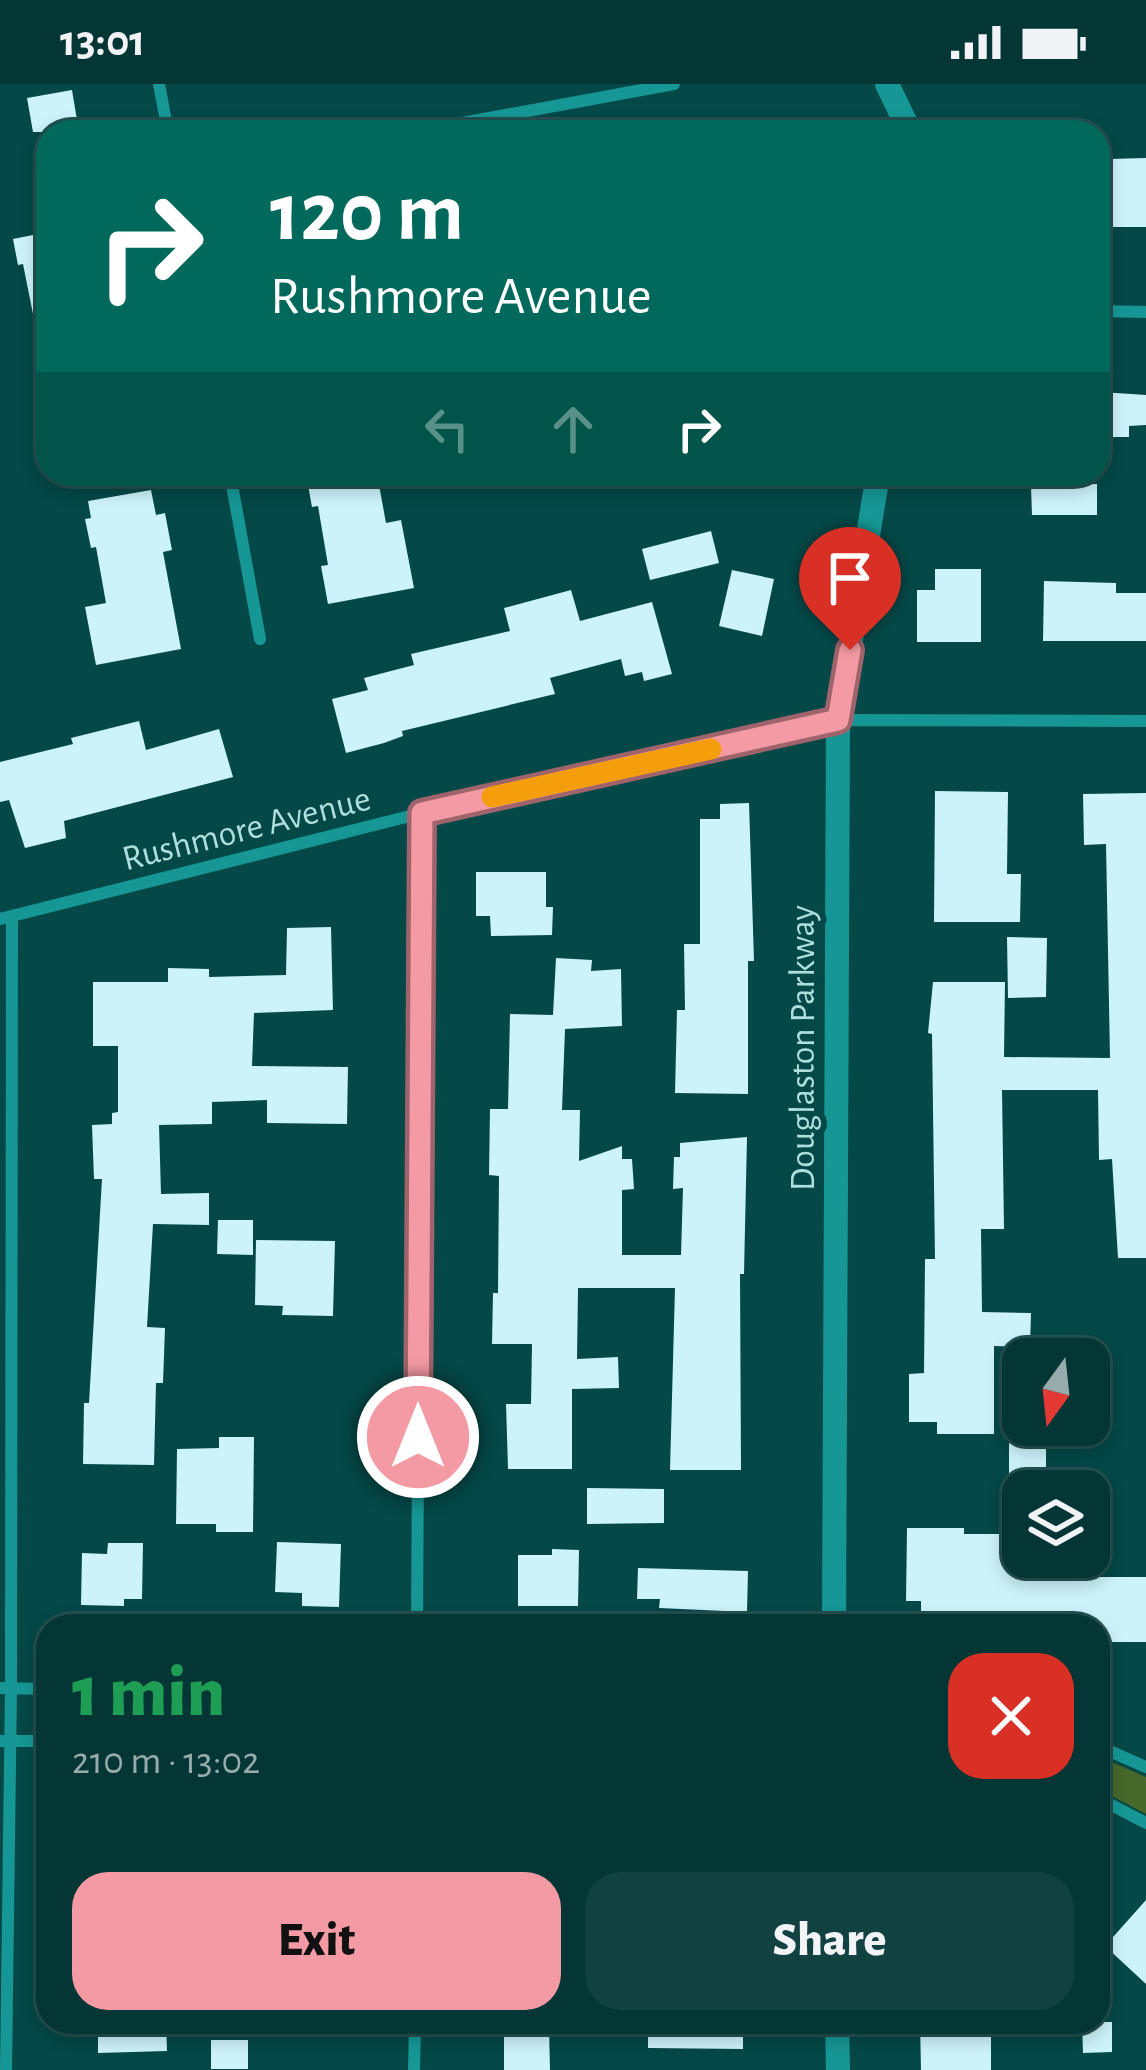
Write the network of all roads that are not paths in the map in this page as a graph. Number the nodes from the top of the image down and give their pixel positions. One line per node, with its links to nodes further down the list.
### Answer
1 (159, 84): 4 (street)
2 (674, 84): 5 (street)
3 (887, 84): 6 (main road)
4 (166, 120)
5 (478, 120)
6 (904, 120)
7 (1110, 311): 8 (street)
8 (1146, 312)
9 (232, 486): 11 (street)
10 (876, 486): 12 (main road, Douglaston Parkway)
11 (260, 639)
12 (838, 720): 13 (street, Rushmore Avenue); 14 (street, Rushmore Avenue); 17 (main road, Douglaston Parkway)
13 (1146, 721)
14 (422, 813): 15 (street, Rushmore Avenue); 16 (street)
15 (6, 918): 18 (street)
16 (417, 1614)
17 (834, 1614)
18 (5, 1688): 19 (street); 20 (street)
19 (36, 1689)
20 (5, 1741): 21 (street); 28 (street)
21 (36, 1741)
22 (1110, 1752): 23 (street)
23 (1146, 1768)
24 (1110, 1804): 25 (street)
25 (1146, 1823)
26 (415, 2034): 29 (street)
27 (837, 2034): 30 (main road)
28 (6, 2070)
29 (414, 2070)
30 (838, 2070)

